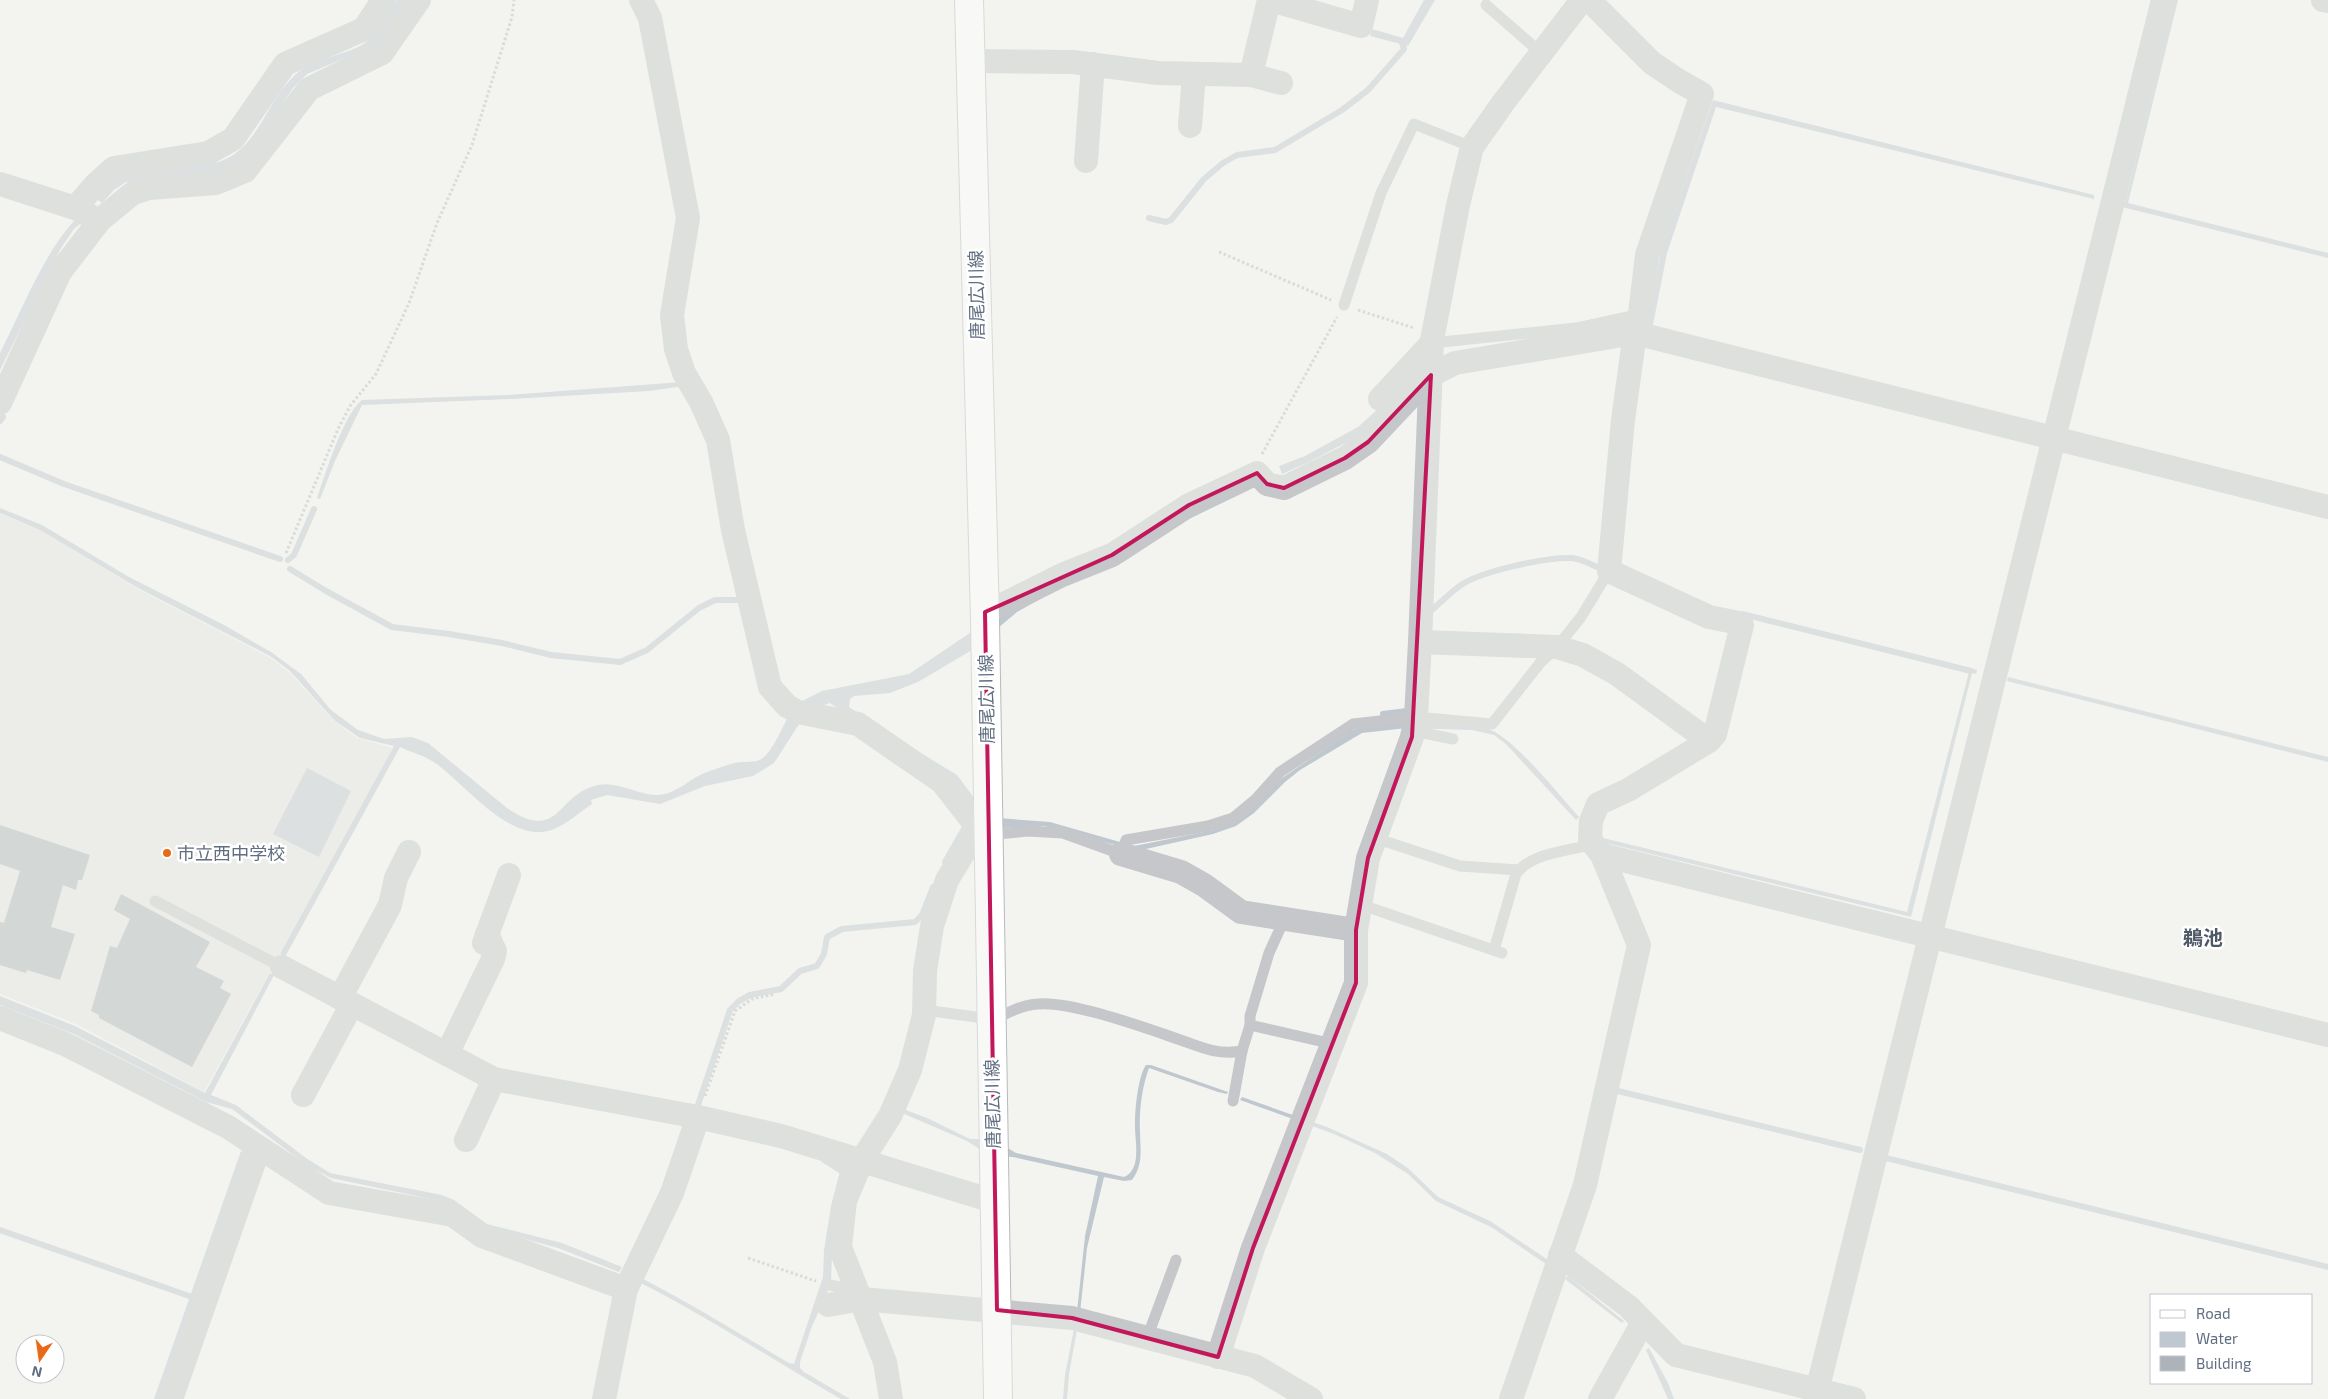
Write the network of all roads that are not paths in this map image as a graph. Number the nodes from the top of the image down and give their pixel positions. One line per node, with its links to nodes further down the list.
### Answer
1 (383, 0): 13 (street)
2 (419, 0): 13 (street)
3 (641, 0): 42 (street)
4 (969, 0): 15 (main road, 唐尾広川線)
5 (1270, 0): 6 (street); 18 (street)
6 (1367, 0)
7 (1582, 0): 14 (street)
8 (1589, 0): 28 (street)
9 (2163, 0): 33 (street)
10 (2324, 0): 11 (street)
11 (2328, 1)
12 (1486, 5): 14 (lane)
13 (379, 32): 23 (street); 23 (street)
14 (1541, 53): 21 (street)
15 (970, 61): 16 (street); 36 (main road, 唐尾広川線)
16 (1093, 64): 17 (street); 22 (street)
17 (1194, 74): 18 (street); 20 (street)
18 (1251, 75): 19 (street)
19 (1281, 83)
20 (1190, 126)
21 (1472, 148): 27 (lane); 29 (street)
22 (1086, 161)
23 (148, 175): 25 (street); 26 (street)
24 (0, 184): 25 (street)
25 (75, 208): 26 (street)
26 (100, 220): 32 (street)
27 (1344, 305)
28 (1639, 328): 29 (lane); 30 (street); 33 (street); 35 (street)
29 (1432, 339): 30 (street); 31 (street)
30 (1431, 375): 36 (street); 37 (street)
31 (1380, 400)
32 (0, 404)
33 (2054, 437): 34 (street); 53 (street)
34 (2328, 507)
35 (1610, 571): 38 (lane); 41 (street)
36 (985, 624): 42 (main road, 唐尾広川線)
37 (1420, 642): 38 (street); 39 (street)
38 (1557, 647): 39 (lane); 41 (street)
39 (1415, 724): 40 (lane); 43 (street); 46 (lane)
40 (1453, 739)
41 (1709, 741): 44 (street)
42 (987, 825): 46 (lane); 56 (street); 58 (main road, 唐尾広川線)
43 (1375, 838): 47 (lane); 50 (street)
44 (1598, 850): 47 (lane); 53 (street); 72 (street)
45 (409, 852): 55 (street)
46 (1121, 854): 51 (street)
47 (1519, 870): 50 (lane)
48 (509, 875): 63 (street)
49 (155, 901): 54 (lane)
50 (1359, 904): 52 (street)
51 (1284, 920): 52 (street); 59 (lane)
52 (1356, 930): 61 (street)
53 (1930, 935): 60 (street); 81 (street)
54 (282, 967): 55 (street)
55 (346, 1001): 63 (street); 65 (street)
56 (924, 1010): 58 (lane); 70 (street)
57 (0, 1018): 69 (street)
58 (991, 1020): 62 (lane); 71 (main road, 唐尾広川線)
59 (1250, 1024): 61 (lane); 62 (lane)
60 (2328, 1036)
61 (1333, 1044): 80 (street)
62 (1242, 1050): 66 (lane)
63 (448, 1054): 64 (street)
64 (494, 1079): 67 (street); 68 (street)
65 (303, 1095)
66 (1233, 1101)
67 (698, 1117): 70 (street); 74 (street)
68 (466, 1140)
69 (259, 1148): 74 (street); 82 (street)
70 (852, 1165): 71 (street); 76 (street)
71 (994, 1202): 77 (main road, 唐尾広川線)
72 (1560, 1255): 78 (street); 87 (street)
73 (1176, 1260): 79 (lane)
74 (626, 1290): 83 (street)
75 (829, 1295): 76 (street)
76 (860, 1295): 77 (street); 84 (street)
77 (997, 1310): 79 (street); 85 (main road, 唐尾広川線)
78 (1643, 1322): 81 (street); 88 (street)
79 (1147, 1338): 80 (street)
80 (1218, 1357): 86 (street)
81 (1816, 1394): 89 (street)
82 (171, 1399)
83 (604, 1399)
84 (891, 1399)
85 (998, 1399)
86 (1311, 1399)
87 (1512, 1399)
88 (1600, 1399)
89 (1854, 1399)

